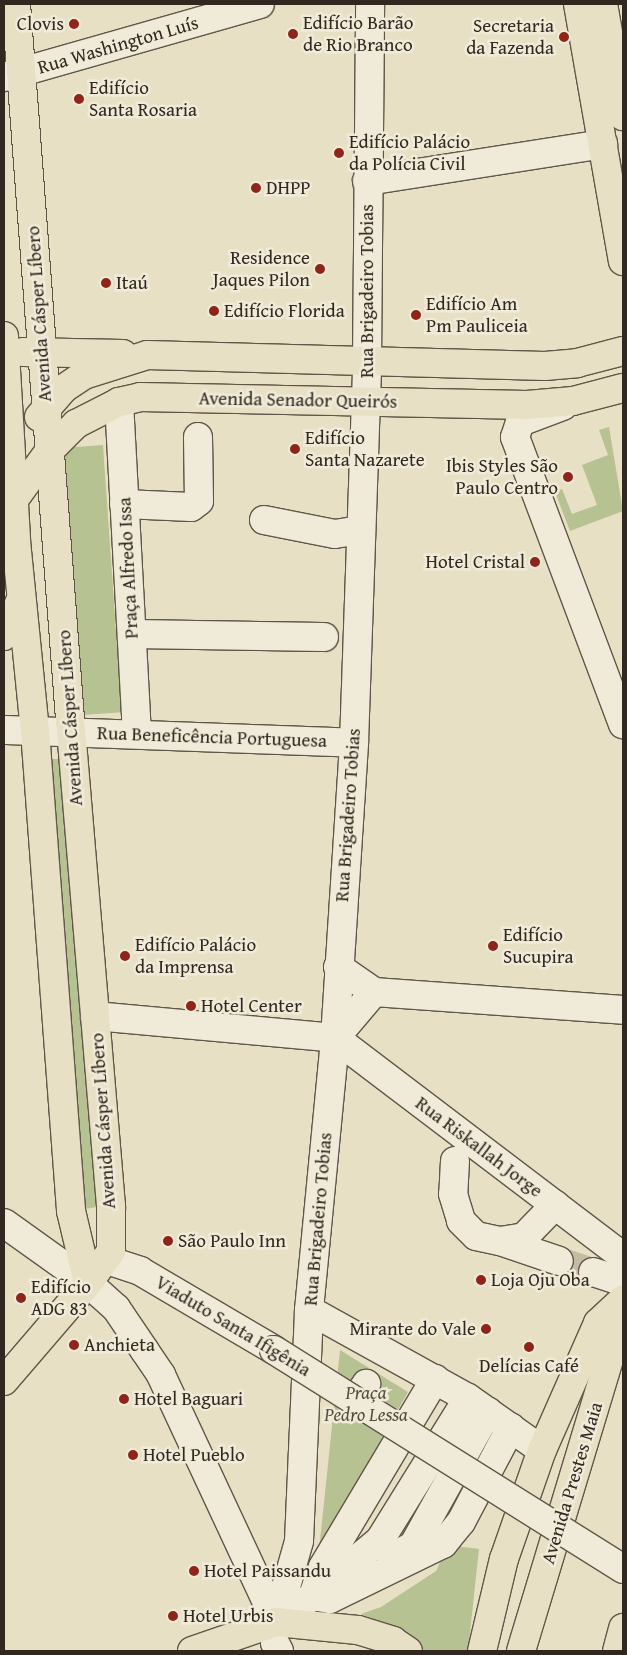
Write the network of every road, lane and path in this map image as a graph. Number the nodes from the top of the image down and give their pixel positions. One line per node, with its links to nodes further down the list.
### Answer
1 (16, 4): 6 (main road, Avenida Cásper Líbero)
2 (260, 4): 6 (street, Rua Washington Luís)
3 (370, 4): 9 (street, Rua Brigadeiro Tobias)
4 (578, 4): 8 (main road)
5 (603, 4): 7 (main road)
6 (13, 75): 13 (main road, Avenida Cásper Líbero)
7 (623, 116)
8 (603, 144): 9 (street); 10 (main road)
9 (367, 181): 15 (street, Rua Brigadeiro Tobias)
10 (623, 261)
11 (4, 347): 13 (main road); 23 (main road, Avenida Cásper Líbero)
12 (623, 351): 15 (main road, Avenida Senador Queirós)
13 (42, 352): 14 (main road); 20 (main road, Avenida Cásper Líbero)
14 (147, 355): 15 (main road, Avenida Senador Queirós); 20 (main road, Avenida Senador Queirós)
15 (367, 362): 19 (street, Rua Brigadeiro Tobias)
16 (623, 388): 17 (main road, Avenida Senador Queirós)
17 (573, 400): 19 (main road, Avenida Senador Queirós); 34 (street)
18 (119, 402): 21 (main road, Avenida Senador Queirós); 22 (main road, Avenida Senador Queirós); 25 (street, Praça Alfredo Issa)
19 (366, 402): 21 (main road, Avenida Senador Queirós); 27 (street, Rua Brigadeiro Tobias)
20 (46, 408): 22 (main road, Avenida Cásper Líbero); 23 (main road, Avenida Senador Queirós)
21 (198, 419): 25 (street)
22 (50, 450): 24 (main road, Avenida Senador Queirós); 37 (main road, Avenida Cásper Líbero)
23 (10, 452): 24 (main road, Avenida Cásper Líbero)
24 (13, 501): 28 (main road, Avenida Cásper Líbero)
25 (124, 504): 31 (street, Praça Alfredo Issa)
26 (264, 520): 27 (street)
27 (362, 530): 39 (street, Rua Brigadeiro Tobias)
28 (16, 541): 29 (main road); 30 (main road, Avenida Cásper Líbero)
29 (4, 578)
30 (22, 598): 32 (main road); 36 (main road, Avenida Cásper Líbero)
31 (132, 634): 33 (street); 38 (street, Praça Alfredo Issa)
32 (4, 636)
33 (324, 637)
34 (623, 724)
35 (4, 730): 36 (street, Rua Beneficência Portuguesa)
36 (34, 731): 37 (street, Rua Beneficência Portuguesa); 54 (main road, Avenida Cásper Líbero)
37 (71, 732): 38 (street, Rua Beneficência Portuguesa); 43 (main road, Avenida Cásper Líbero)
38 (137, 734): 39 (street, Rua Beneficência Portuguesa)
39 (354, 743): 40 (street, Rua Brigadeiro Tobias)
40 (338, 966): 41 (street); 44 (street, Rua Brigadeiro Tobias)
41 (374, 992): 42 (street); 44 (street)
42 (623, 1010)
43 (95, 1016): 44 (street); 50 (main road, Avenida Cásper Líbero)
44 (335, 1038): 46 (street, Rua Riskallah Jorge); 56 (street, Rua Brigadeiro Tobias)
45 (455, 1161): 48 (street)
46 (555, 1205): 48 (street); 49 (street, Rua Riskallah Jorge)
47 (4, 1223): 54 (street)
48 (500, 1241): 51 (street)
49 (623, 1257)
50 (107, 1260): 54 (main road); 65 (street, Viaduto Santa Ifigênia, bridge)
51 (559, 1261)
52 (593, 1272): 53 (street)
53 (623, 1282)
54 (88, 1283): 59 (main road); 64 (street)
55 (623, 1300): 62 (main road)
56 (309, 1310): 58 (street); 63 (street, Rua Brigadeiro Tobias)
57 (623, 1314): 72 (main road, Avenida Prestes Maia)
58 (434, 1379): 60 (street); 66 (street)
59 (4, 1381)
60 (478, 1405): 61 (street); 66 (street)
61 (511, 1427): 62 (street); 66 (street)
62 (542, 1450): 71 (main road)
63 (297, 1549): 64 (street); 68 (street, Rua Brigadeiro Tobias)
64 (244, 1555): 68 (street)
65 (623, 1568)
66 (313, 1596): 68 (street)
67 (623, 1628): 73 (main road)
68 (276, 1639): 69 (main road); 70 (main road)
69 (192, 1651)
70 (408, 1651)
71 (482, 1651)
72 (521, 1651)
73 (617, 1651)

